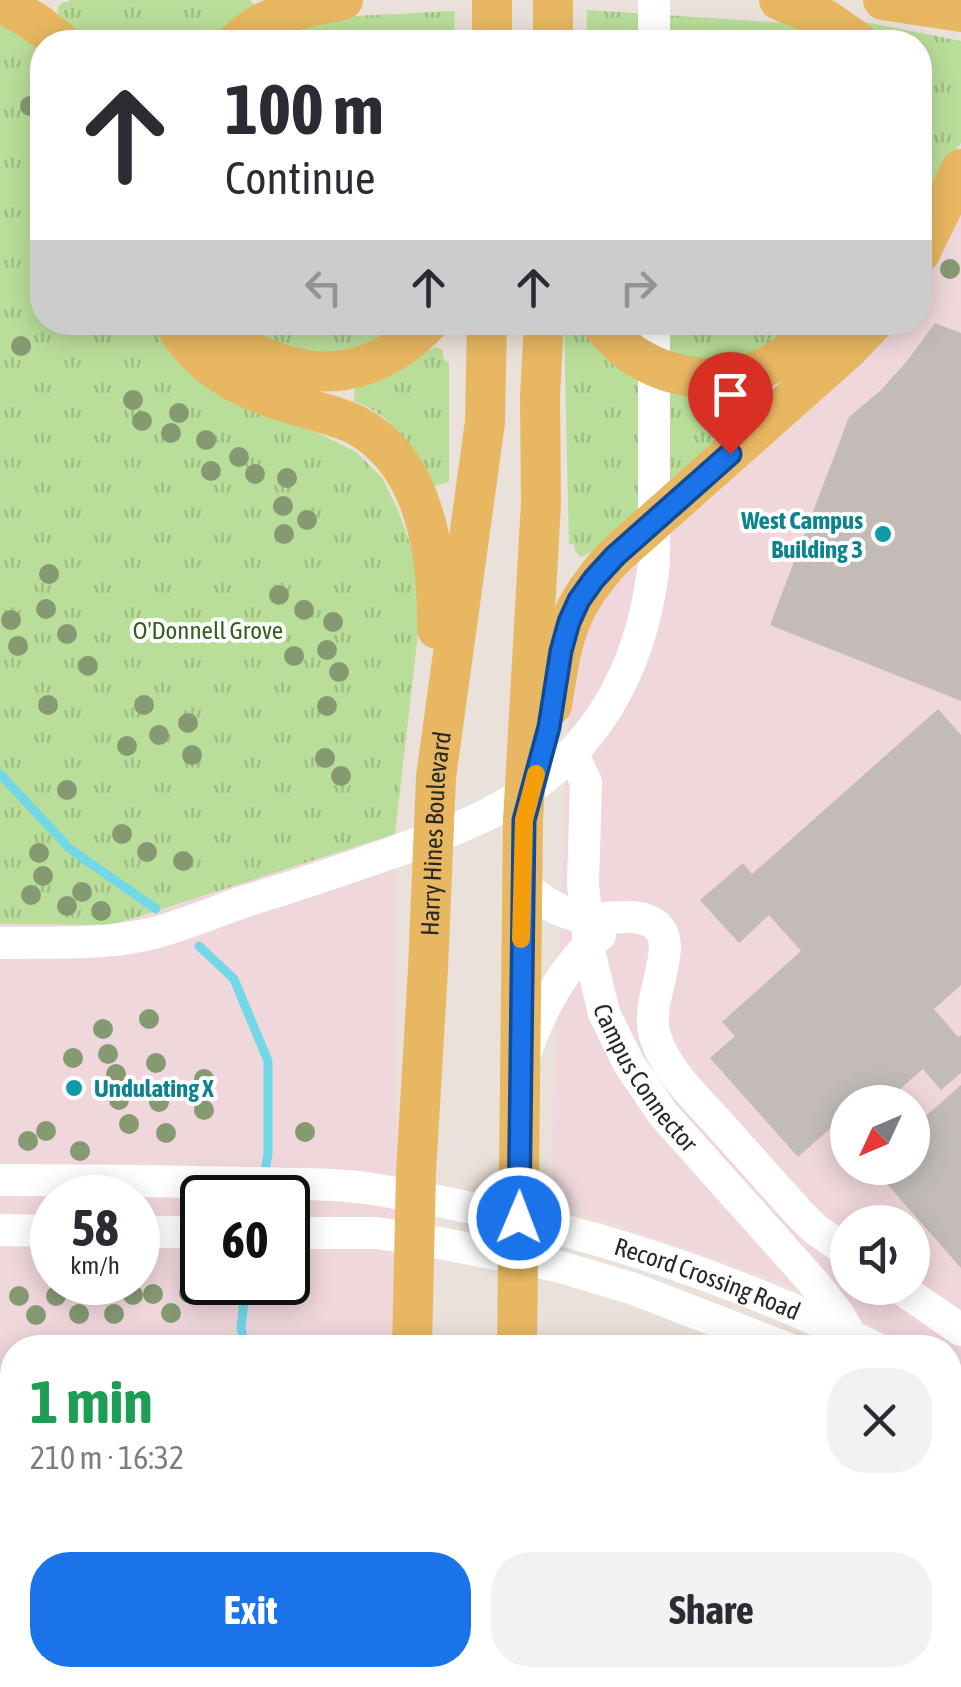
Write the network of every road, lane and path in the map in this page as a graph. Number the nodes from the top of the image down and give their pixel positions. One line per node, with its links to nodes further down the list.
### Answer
1 (342, 0): 10 (main road)
2 (492, 0): 11 (main road)
3 (553, 0): 12 (main road)
4 (654, 0): 13 (street)
5 (779, 0): 14 (main road)
6 (883, 0): 8 (main road)
7 (0, 1): 9 (main road)
8 (961, 12)
9 (45, 30)
10 (252, 30)
11 (492, 30)
12 (552, 30)
13 (654, 30)
14 (841, 30)
15 (961, 170): 16 (main road)
16 (932, 229)
17 (183, 335): 27 (main road)
18 (227, 335): 19 (main road)
19 (417, 335)
20 (487, 335): 27 (main road, Harry Hines Boulevard)
21 (543, 335): 28 (main road)
22 (611, 335): 24 (main road)
23 (654, 335): 26 (street)
24 (810, 335)
25 (861, 335): 28 (main road)
26 (572, 753): 31 (street); 46 (street, Campus Connector)
27 (436, 777): 34 (main road, Harry Hines Boulevard)
28 (524, 820): 29 (main road)
29 (522, 886): 30 (street); 32 (main road)
30 (624, 918): 32 (street); 40 (street)
31 (2, 943)
32 (520, 1068): 39 (main road)
33 (0, 1180): 34 (street, Record Crossing Road)
34 (415, 1198): 38 (main road, Harry Hines Boulevard); 39 (street, Record Crossing Road)
35 (0, 1230): 36 (street)
36 (30, 1231)
37 (310, 1233): 38 (street, Record Crossing Road)
38 (414, 1238): 39 (street, Record Crossing Road); 43 (main road, Harry Hines Boulevard)
39 (518, 1238): 44 (main road); 45 (street, Record Crossing Road); 47 (street, Record Crossing Road)
40 (830, 1239)
41 (925, 1305): 42 (street)
42 (961, 1330)
43 (412, 1335)
44 (516, 1335)
45 (752, 1335)
46 (850, 1335)
47 (850, 1335)

